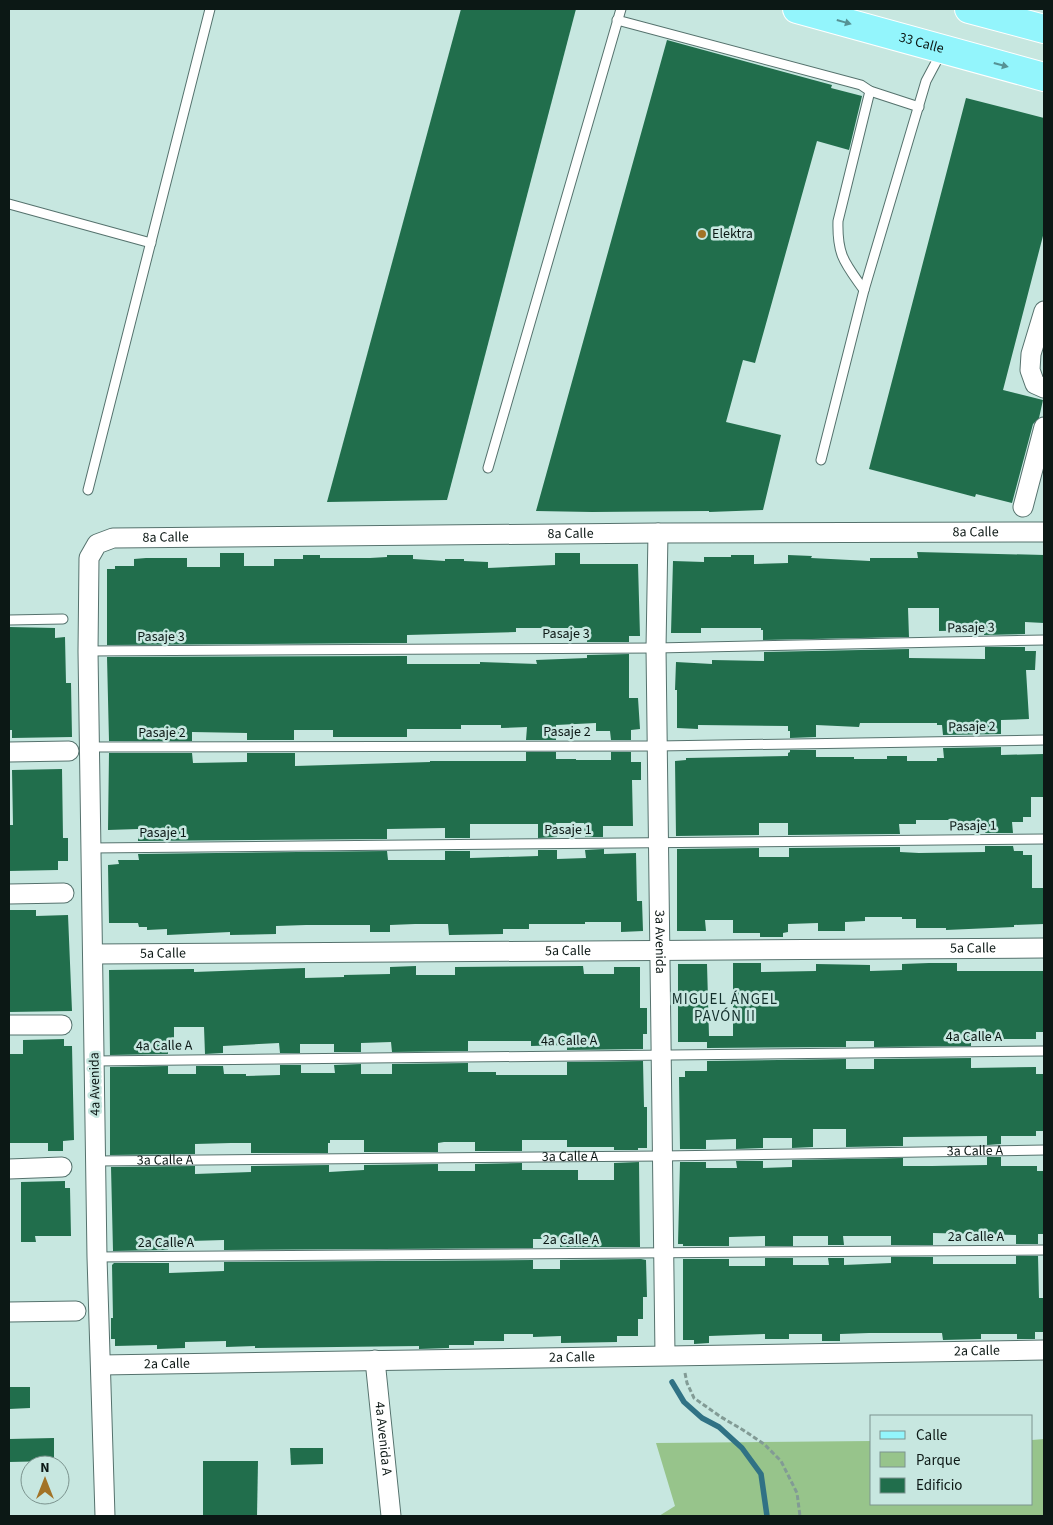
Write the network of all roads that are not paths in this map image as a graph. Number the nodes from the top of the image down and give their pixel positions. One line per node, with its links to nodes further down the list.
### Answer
1 (210, 9): 12 (lane)
2 (621, 9): 5 (lane)
3 (797, 9): 7 (main road, 33 Calle, one-way to 7)
4 (975, 10): 6 (main road)
5 (617, 20): 9 (lane); 18 (lane)
6 (1044, 29)
7 (943, 49): 8 (main road, 33 Calle, one-way to 8); 10 (lane)
8 (1044, 77)
9 (870, 92): 10 (lane); 13 (lane)
10 (919, 107): 13 (lane)
11 (9, 204): 12 (lane)
12 (151, 243): 19 (lane)
13 (864, 290): 17 (lane)
14 (1044, 311): 15 (street)
15 (1044, 388)
16 (1044, 427): 20 (street)
17 (821, 460)
18 (488, 468)
19 (88, 490)
20 (1023, 507)
21 (1044, 532): 22 (street, 8a Calle)
22 (658, 533): 23 (street, 8a Calle); 27 (street, 3a Avenida)
23 (97, 544): 28 (street, 4a Avenida)
24 (62, 619): 25 (lane)
25 (9, 620)
26 (1044, 640): 27 (lane, Pasaje 3)
27 (656, 648): 28 (lane, Pasaje 3); 30 (street, 3a Avenida)
28 (88, 651): 31 (street, 4a Avenida)
29 (1044, 740): 30 (lane, Pasaje 2)
30 (658, 746): 31 (lane, Pasaje 2); 35 (street, 3a Avenida)
31 (89, 747): 36 (street, 4a Avenida)
32 (69, 751): 33 (street)
33 (9, 752)
34 (1044, 839): 35 (lane, Pasaje 1)
35 (659, 843): 36 (lane, Pasaje 1); 40 (street, 3a Avenida)
36 (91, 848): 41 (street, 4a Avenida)
37 (64, 893): 38 (street)
38 (9, 894)
39 (1044, 948): 40 (street, 5a Calle)
40 (660, 950): 41 (street, 5a Calle); 45 (street, 3a Avenida)
41 (93, 954): 46 (street, 4a Avenida)
42 (62, 1024): 43 (street)
43 (9, 1025)
44 (1044, 1050): 45 (lane, 4a Calle A)
45 (661, 1054): 46 (lane, 4a Calle A); 48 (street, 3a Avenida)
46 (94, 1060): 49 (street, 4a Avenida)
47 (1044, 1150): 48 (lane, 3a Calle A)
48 (662, 1156): 49 (lane, 3a Calle A); 53 (street, 3a Avenida)
49 (96, 1161): 54 (street, 4a Avenida)
50 (62, 1167): 51 (street)
51 (9, 1169)
52 (1044, 1250): 53 (lane, 2a Calle A)
53 (664, 1253): 54 (lane, 2a Calle A); 58 (street, 3a Avenida)
54 (97, 1257): 60 (street, 4a Avenida)
55 (76, 1311): 56 (street)
56 (9, 1312)
57 (1044, 1350): 58 (street, 2a Calle)
58 (673, 1355): 59 (street, 2a Calle)
59 (376, 1360): 60 (street, 2a Calle); 62 (street, 4a Avenida A)
60 (101, 1365): 61 (street, 4a Avenida)
61 (105, 1516)
62 (391, 1516)

